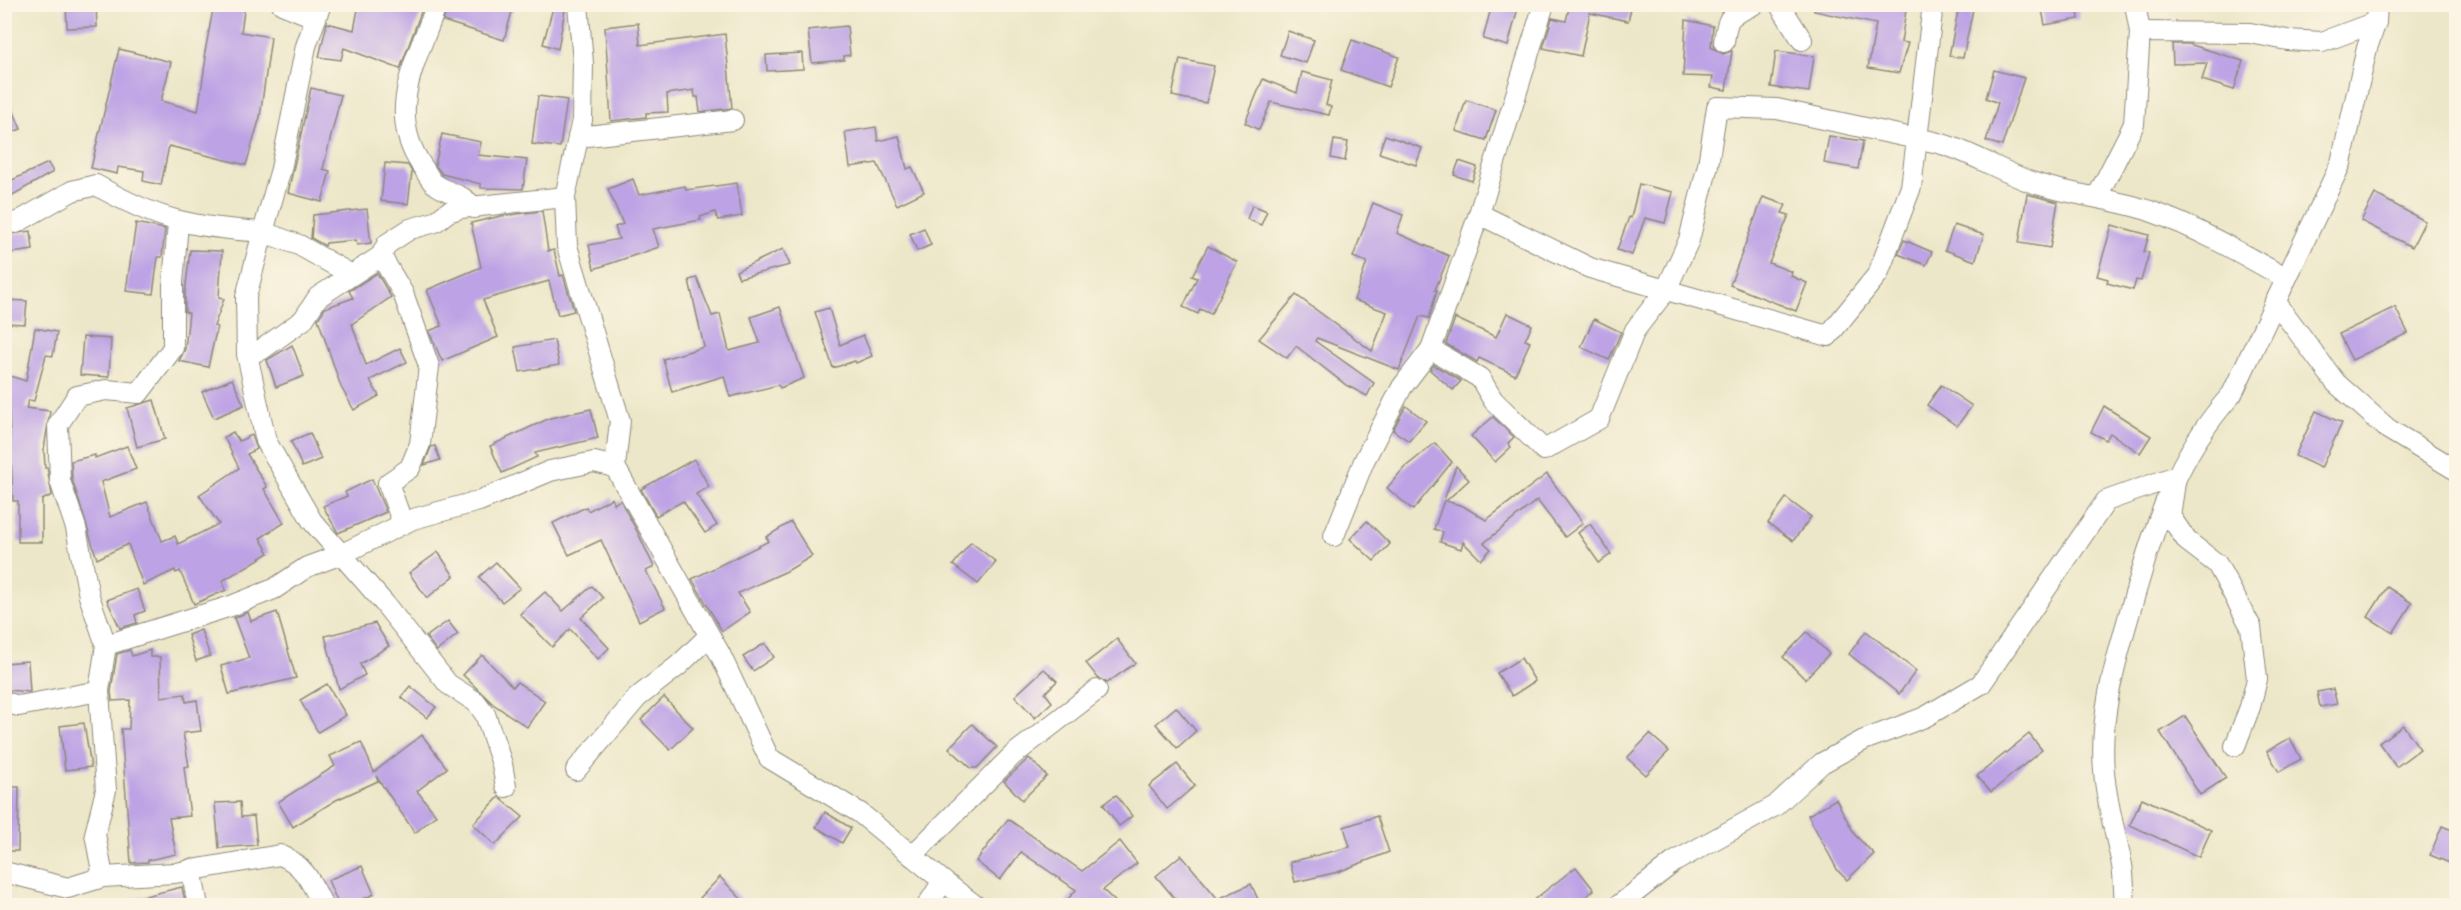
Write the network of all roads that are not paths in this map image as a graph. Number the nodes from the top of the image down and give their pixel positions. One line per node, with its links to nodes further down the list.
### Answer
1 (282, 4): 9 (street)
2 (437, 4): 19 (street)
3 (578, 4): 15 (street)
4 (1544, 4): 20 (street)
5 (1755, 4): 13 (street)
6 (1779, 4): 12 (street)
7 (1933, 4): 16 (street)
8 (2135, 4): 11 (street)
9 (318, 11): 23 (street)
10 (2376, 13): 11 (street); 26 (street)
11 (2140, 32): 17 (street)
12 (1802, 40)
13 (1724, 42)
14 (733, 120): 15 (street)
15 (578, 137): 18 (street)
16 (1917, 139): 17 (street); 27 (street); 27 (street)
17 (2097, 197): 26 (street)
18 (565, 198): 19 (street); 31 (street)
19 (474, 208): 24 (street)
20 (1479, 214): 27 (street); 29 (street)
21 (4, 221): 22 (street)
22 (178, 223): 23 (street); 38 (street)
23 (263, 232): 25 (street); 30 (street)
24 (381, 256): 25 (street); 34 (street)
25 (350, 274): 30 (street)
26 (2285, 278): 28 (street)
27 (1666, 290): 29 (street)
28 (2275, 301): 32 (street); 33 (street)
29 (1431, 349): 35 (street)
30 (247, 354): 36 (street)
31 (615, 467): 34 (street); 37 (street)
32 (2457, 470)
33 (2176, 476): 42 (street); 54 (street); 55 (street)
34 (403, 524): 36 (street)
35 (1334, 536)
36 (342, 554): 38 (street); 44 (street)
37 (709, 636): 43 (street); 45 (street)
38 (106, 645): 40 (street)
39 (1097, 690): 45 (street)
40 (99, 691): 41 (street); 48 (street)
41 (4, 702)
42 (2235, 746)
43 (576, 770)
44 (506, 787)
45 (912, 856): 49 (street)
46 (191, 869): 48 (street); 50 (street); 51 (street)
47 (4, 872): 48 (street)
48 (103, 877)
49 (943, 881): 52 (street); 53 (street)
50 (198, 906)
51 (324, 906)
52 (927, 906)
53 (976, 906)
54 (1618, 906)
55 (2125, 906)

